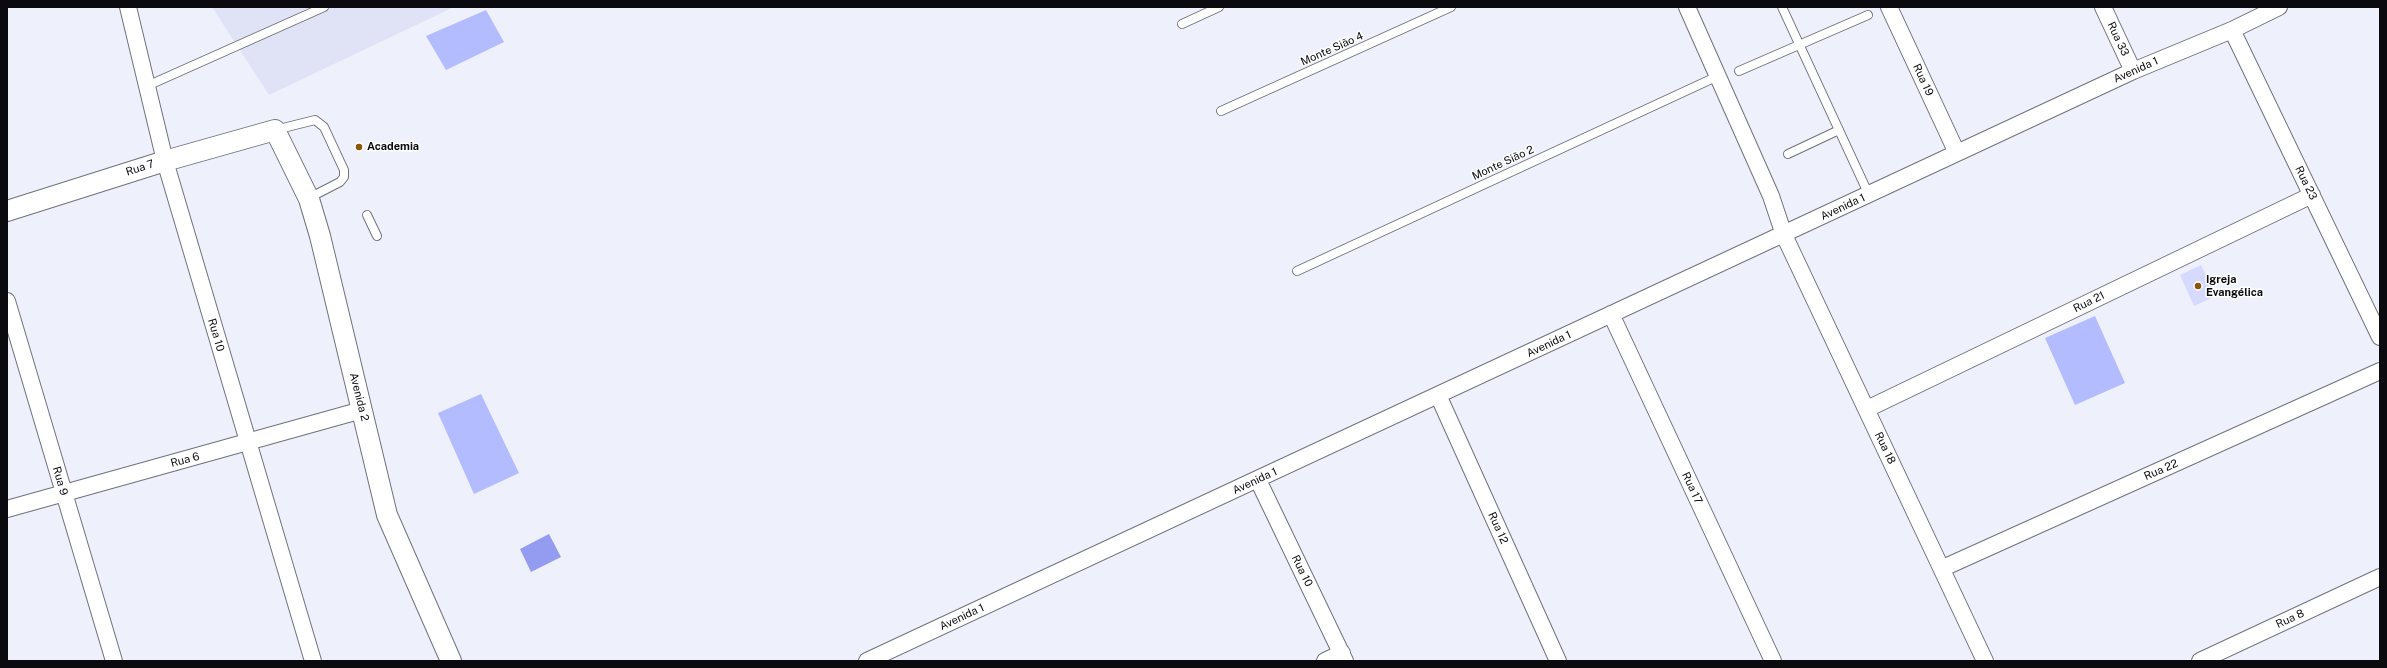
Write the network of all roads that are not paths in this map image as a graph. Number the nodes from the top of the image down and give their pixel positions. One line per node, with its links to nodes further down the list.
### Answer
1 (128, 7): 17 (street, Rua 10)
2 (324, 7): 17 (lane)
3 (1219, 7): 11 (lane)
4 (1452, 7): 18 (lane, Monte Sião 4)
5 (1687, 7): 16 (street, Rua 18)
6 (1782, 7): 13 (lane)
7 (1889, 7): 21 (street, Rua 19)
8 (2103, 7): 15 (street, Rua 33)
9 (2279, 7): 12 (street, Avenida 1)
10 (1868, 15): 13 (lane)
11 (1182, 24)
12 (2232, 30): 15 (street, Avenida 1); 25 (street, Rua 23)
13 (1800, 46): 14 (lane); 20 (lane)
14 (1739, 71)
15 (2133, 71): 21 (street, Avenida 1)
16 (1718, 76): 30 (street, Rua 18); 31 (lane, Monte Sião 2)
17 (147, 86): 23 (street, Rua 10)
18 (1221, 111)
19 (275, 130): 23 (street, Rua 7); 26 (street, Avenida 2); 26 (lane)
20 (1839, 130): 22 (lane); 24 (lane)
21 (1957, 153): 24 (street, Avenida 1)
22 (1788, 154)
23 (165, 161): 27 (street, Rua 7); 39 (street, Rua 10)
24 (1869, 195): 30 (street, Avenida 1)
25 (2312, 195): 34 (street, Rua 23); 37 (street, Rua 21)
26 (309, 198): 38 (street, Avenida 2)
27 (7, 211)
28 (367, 215): 29 (lane)
29 (377, 236)
30 (1784, 236): 33 (street, Avenida 1); 37 (street, Rua 18)
31 (1297, 271)
32 (7, 301): 41 (street, Rua 9)
33 (1611, 314): 36 (street, Avenida 1); 52 (street, Rua 17)
34 (2380, 337)
35 (2380, 371): 43 (street, Rua 22)
36 (1438, 395): 40 (street, Avenida 1); 51 (street, Rua 12)
37 (1867, 409): 43 (street, Rua 18)
38 (362, 410): 39 (street, Rua 6); 48 (street, Avenida 2)
39 (248, 442): 41 (street, Rua 6); 47 (street, Rua 10)
40 (1258, 480): 45 (street, Rua 10); 49 (street, Avenida 1)
41 (64, 493): 42 (street, Rua 6); 46 (street, Rua 9)
42 (7, 508)
43 (1943, 568): 53 (street, Rua 18)
44 (2380, 577): 54 (street, Rua 8)
45 (1344, 657): 50 (street)
46 (114, 661)
47 (313, 661)
48 (451, 661)
49 (867, 661)
50 (1324, 661)
51 (1558, 661)
52 (1773, 661)
53 (1985, 661)
54 (2200, 661)

